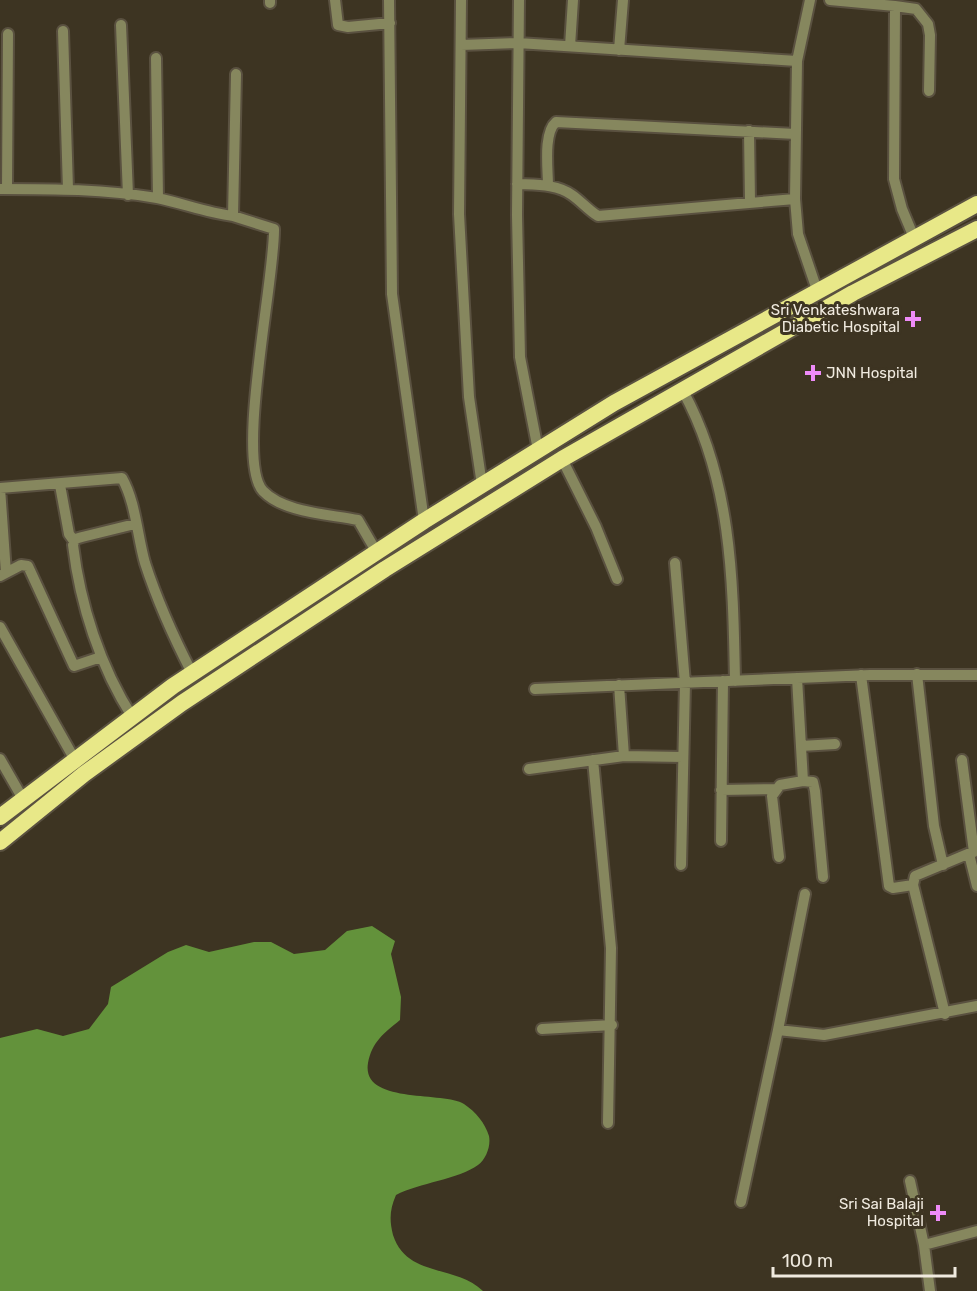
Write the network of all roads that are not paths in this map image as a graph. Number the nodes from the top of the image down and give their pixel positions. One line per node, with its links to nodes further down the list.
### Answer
1 (335, 0): 10 (street)
2 (389, 0): 10 (street)
3 (461, 0): 15 (street)
4 (519, 0): 14 (street)
5 (573, 0): 16 (street)
6 (623, 0): 17 (street)
7 (810, 0): 19 (street)
8 (830, 0): 9 (street)
9 (896, 6): 21 (street); 35 (street)
10 (390, 23): 45 (street)
11 (121, 25): 28 (street)
12 (63, 31): 27 (street)
13 (8, 34): 26 (street)
14 (518, 43): 15 (street); 16 (street); 24 (street)
15 (461, 45): 43 (street)
16 (570, 46): 17 (street)
17 (619, 50): 19 (street)
18 (156, 58): 29 (street)
19 (797, 61): 23 (street)
20 (236, 74): 33 (street)
21 (929, 92)
22 (749, 131): 23 (street); 25 (street); 31 (street)
23 (796, 134): 30 (street)
24 (517, 184): 25 (street); 40 (street)
25 (548, 186): 31 (street)
26 (4, 189): 27 (street)
27 (68, 189): 28 (street)
28 (128, 195): 29 (street)
29 (158, 198): 33 (street)
30 (795, 199): 31 (street); 36 (street)
31 (750, 202)
32 (977, 204): 35 (highway)
33 (233, 216): 48 (street)
34 (977, 229): 37 (highway)
35 (915, 240): 36 (highway)
36 (821, 288): 37 (highway); 38 (highway)
37 (833, 305): 39 (highway)
38 (681, 368): 39 (highway); 40 (highway)
39 (687, 389): 41 (highway); 59 (street)
40 (538, 450): 43 (highway)
41 (562, 459): 51 (street); 79 (highway)
42 (60, 485): 44 (street); 46 (street); 47 (street)
43 (482, 485): 45 (highway)
44 (0, 488): 50 (street)
45 (424, 521): 48 (highway)
46 (135, 524): 47 (street); 54 (street)
47 (74, 541): 53 (street)
48 (376, 551): 54 (highway)
49 (675, 563): 60 (street)
50 (3, 575): 53 (street)
51 (617, 579)
52 (0, 627): 69 (street)
53 (101, 657): 63 (street)
54 (192, 673): 63 (highway)
55 (917, 674): 56 (street); 57 (street); 83 (street)
56 (861, 675): 58 (street); 85 (street)
57 (977, 675)
58 (797, 678): 59 (street); 65 (street)
59 (729, 681): 60 (street); 75 (street)
60 (685, 683): 61 (street); 67 (street)
61 (619, 686): 62 (street); 66 (street)
62 (535, 689)
63 (133, 718): 69 (highway)
64 (835, 744): 65 (street)
65 (801, 746): 73 (street)
66 (624, 756): 67 (street); 70 (street)
67 (683, 757): 82 (street)
68 (0, 759): 76 (street)
69 (75, 760): 76 (highway)
70 (593, 760): 72 (street); 90 (street)
71 (963, 760): 80 (street)
72 (529, 769)
73 (803, 781): 74 (street); 84 (street)
74 (775, 789): 75 (street); 81 (street)
75 (721, 790): 78 (street)
76 (22, 799): 77 (highway)
77 (0, 817)
78 (721, 841)
79 (0, 842)
80 (973, 852): 83 (street); 86 (street)
81 (779, 857)
82 (681, 865)
83 (943, 865): 85 (street)
84 (823, 877)
85 (914, 885): 89 (street)
86 (977, 886)
87 (805, 894): 92 (street)
88 (977, 1006): 89 (street)
89 (945, 1014): 92 (street)
90 (612, 1025): 91 (street); 93 (street)
91 (542, 1029)
92 (778, 1030): 95 (street)
93 (608, 1124)
94 (910, 1181): 97 (street)
95 (741, 1202)
96 (977, 1232): 97 (street)
97 (924, 1245): 98 (street)
98 (930, 1291)

